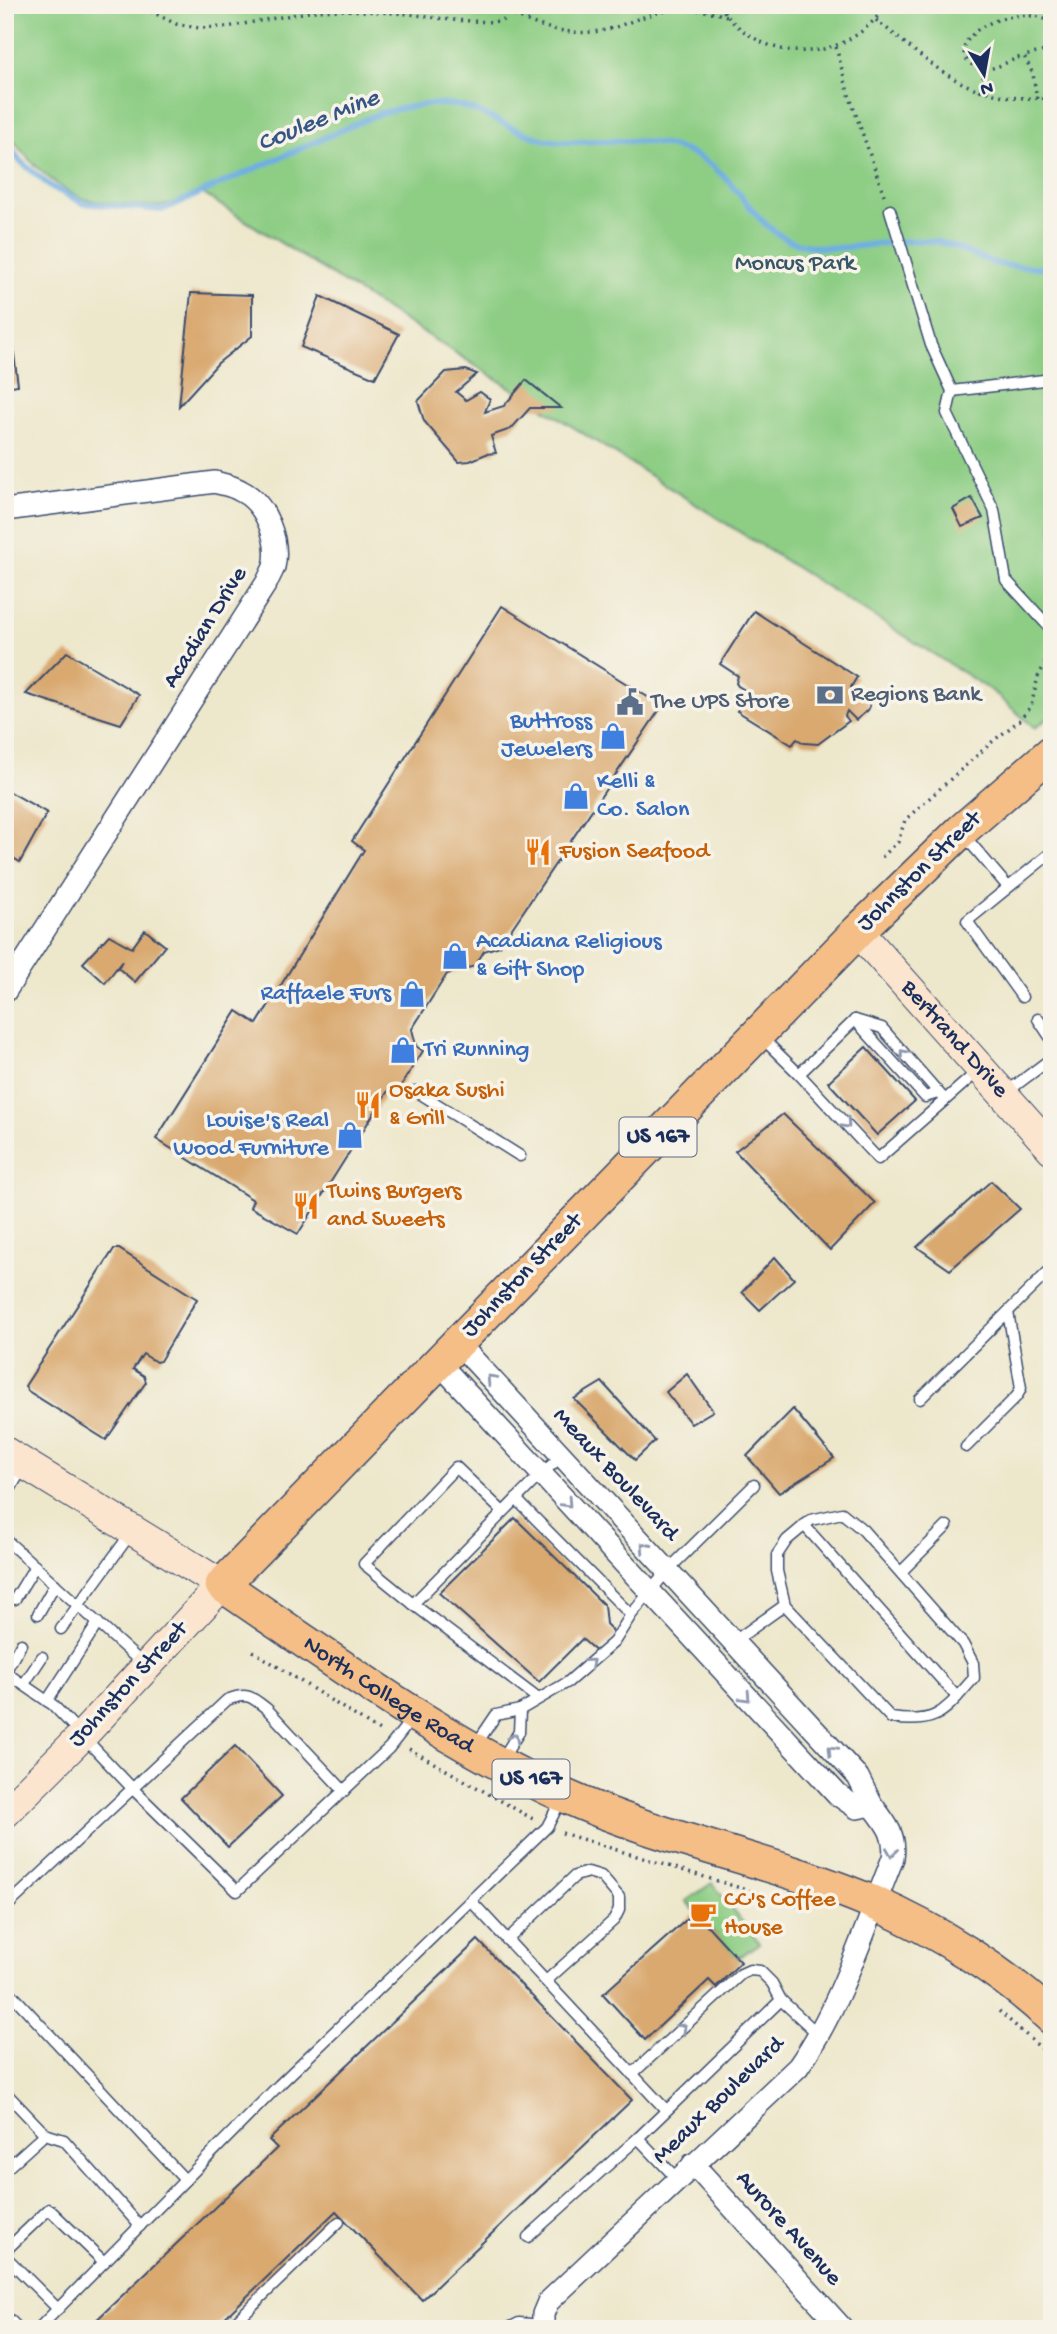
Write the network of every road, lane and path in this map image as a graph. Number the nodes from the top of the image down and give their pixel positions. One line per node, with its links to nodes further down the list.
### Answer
1 (138, 5): 5 (path)
2 (496, 5): 7 (path)
3 (720, 5): 8 (path)
4 (886, 5): 9 (path)
5 (371, 8): 7 (path)
6 (1052, 11): 10 (path)
7 (508, 12): 8 (path)
8 (727, 16): 13 (path)
9 (876, 20): 13 (path); 16 (path)
10 (1047, 20): 11 (path); 15 (path)
11 (1052, 26)
12 (1052, 45): 14 (path)
13 (836, 47): 19 (path)
14 (1024, 56): 15 (path); 17 (path)
15 (985, 70): 16 (path)
16 (980, 92): 17 (path)
17 (1037, 99): 18 (path)
18 (1052, 99)
19 (890, 210): 21 (lane)
20 (1052, 379): 21 (lane)
21 (952, 391): 23 (lane)
22 (5, 510): 31 (street, Acadian Drive)
23 (1052, 630)
24 (1052, 650): 28 (path)
25 (1052, 752): 26 (main road, Johnston Street / US 167)
26 (961, 831): 29 (lane); 30 (main road, Johnston Street / US 167)
27 (1052, 852): 29 (lane)
28 (882, 857)
29 (1008, 887): 32 (lane)
30 (858, 932): 34 (main road, Johnston Street / US 167); 37 (main road, Bertrand Drive)
31 (5, 992)
32 (1022, 997)
33 (1038, 1019): 35 (lane)
34 (758, 1034): 38 (lane); 46 (main road, Johnston Street / US 167)
35 (1052, 1040)
36 (1052, 1058): 40 (lane)
37 (981, 1069): 40 (main road, Bertrand Drive); 41 (lane)
38 (799, 1074): 41 (lane, one-way to 38); 41 (lane, one-way to 41)
39 (416, 1091): 43 (lane)
40 (1003, 1095): 42 (main road, Bertrand Drive)
41 (942, 1096)
42 (1052, 1149)
43 (520, 1156)
44 (1052, 1269): 45 (lane)
45 (1008, 1312): 47 (lane); 48 (lane)
46 (448, 1353): 49 (street, Meaux Boulevard, one-way to 46); 51 (street); 64 (main road, Johnston Street / US 167)
47 (920, 1399)
48 (966, 1447)
49 (562, 1456): 51 (lane); 61 (street, Meaux Boulevard, one-way to 49)
50 (15, 1458): 53 (lane); 58 (main road)
51 (541, 1474): 54 (lane); 65 (street, one-way to 65)
52 (754, 1485): 61 (lane)
53 (5, 1498)
54 (516, 1499): 55 (lane); 71 (lane)
55 (503, 1512): 67 (lane); 67 (lane)
56 (804, 1525): 62 (lane); 69 (lane); 81 (lane)
57 (947, 1526): 62 (lane)
58 (133, 1530): 64 (main road); 68 (lane)
59 (5, 1539): 60 (lane)
60 (36, 1566): 63 (lane); 66 (lane)
61 (667, 1571): 65 (lane); 74 (street, Meaux Boulevard)
62 (901, 1572): 81 (lane)
63 (55, 1584): 68 (lane); 70 (lane)
64 (222, 1585): 78 (main road, Johnston Street); 85 (main road, North College Road / US 167)
65 (650, 1593): 71 (lane); 77 (street)
66 (15, 1600)
67 (412, 1604): 82 (lane)
68 (78, 1605): 72 (lane); 73 (lane)
69 (785, 1605): 74 (lane); 81 (lane)
70 (38, 1614)
71 (631, 1615): 82 (lane, one-way to 71)
72 (98, 1623): 78 (lane); 83 (lane)
73 (61, 1629)
74 (733, 1643): 77 (street); 91 (street, Meaux Boulevard, one-way to 74)
75 (21, 1644): 79 (lane)
76 (42, 1657): 80 (lane)
77 (713, 1662): 91 (street, one-way to 91)
78 (146, 1667): 86 (main road, Johnston Street)
79 (5, 1672): 80 (lane)
80 (24, 1684): 83 (lane)
81 (957, 1697)
82 (537, 1698): 84 (lane)
83 (47, 1701): 86 (lane)
84 (520, 1710): 87 (lane, one-way to 84); 87 (lane)
85 (416, 1714): 87 (main road, North College Road / US 167); 89 (lane)
86 (82, 1735): 88 (lane); 92 (main road, Johnston Street)
87 (486, 1756): 90 (main road, North College Road / US 167)
88 (133, 1789): 89 (lane); 89 (lane); 95 (lane)
89 (344, 1791)
90 (563, 1795): 93 (lane); 94 (main road, North College Road / US 167)
91 (872, 1805): 94 (street, Meaux Boulevard, one-way to 94)
92 (5, 1813)
93 (471, 1901): 96 (lane); 110 (lane)
94 (874, 1903): 100 (main road, North College Road / US 167); 101 (street, Meaux Boulevard)
95 (5, 1908)
96 (507, 1940): 97 (lane); 97 (lane)
97 (546, 1981): 102 (lane)
98 (5, 1987): 110 (lane)
99 (780, 2000): 101 (lane); 102 (lane, one-way to 99); 104 (lane)
100 (1052, 2018)
101 (818, 2034): 107 (street, Meaux Boulevard)
102 (632, 2074): 104 (lane)
103 (5, 2092): 105 (lane)
104 (666, 2110): 106 (lane)
105 (45, 2134): 108 (lane); 112 (lane)
106 (638, 2138): 109 (lane); 113 (lane)
107 (693, 2164): 109 (street, Meaux Boulevard); 123 (street, Aurore Avenue)
108 (5, 2170)
109 (677, 2179): 118 (street, Meaux Boulevard)
110 (185, 2180): 112 (lane)
111 (339, 2222): 121 (lane)
112 (140, 2226): 115 (lane)
113 (528, 2237)
114 (5, 2253): 115 (lane); 116 (lane)
115 (104, 2262): 116 (lane)
116 (58, 2309): 120 (lane)
117 (5, 2315): 119 (lane)
118 (542, 2327): 122 (lane)
119 (19, 2329)
120 (38, 2329)
121 (228, 2329)
122 (507, 2329)
123 (843, 2329)

